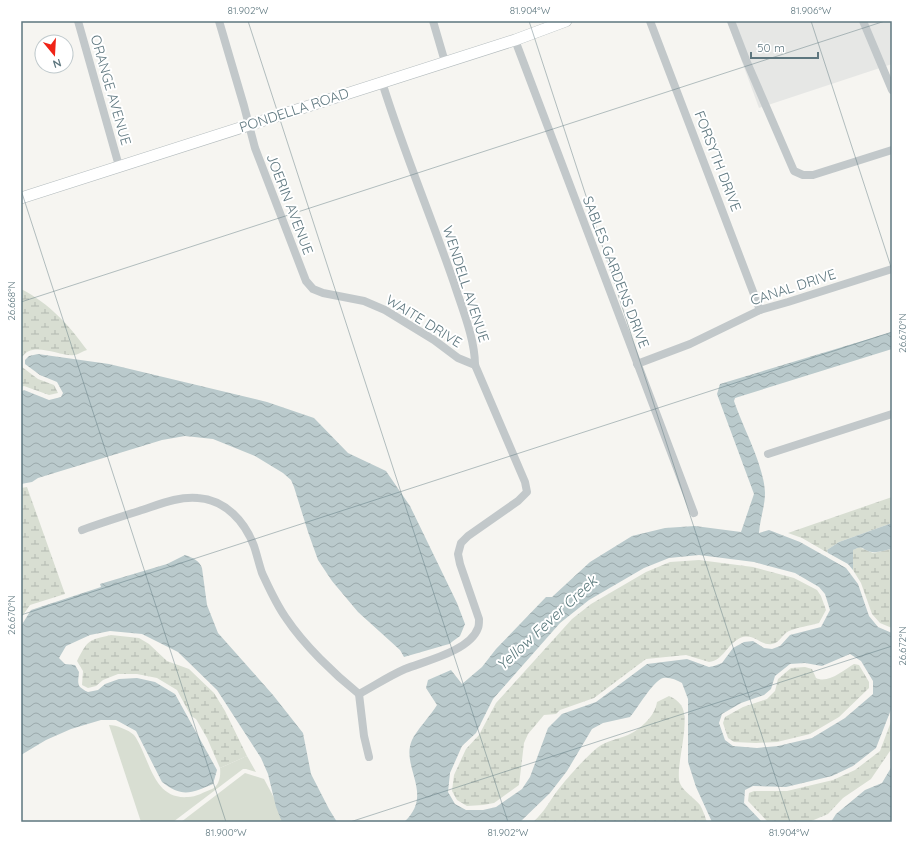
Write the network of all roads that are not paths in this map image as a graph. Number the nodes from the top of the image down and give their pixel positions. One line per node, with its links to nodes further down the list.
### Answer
1 (78, 21): 14 (street, ORANGE AVENUE)
2 (219, 21): 12 (street, JOERIN AVENUE)
3 (433, 21): 9 (street)
4 (566, 21): 8 (main road, PONDELLA ROAD)
5 (650, 21): 18 (street, FORSYTH DRIVE)
6 (731, 21): 13 (street)
7 (864, 21): 11 (street)
8 (515, 40): 9 (main road, PONDELLA ROAD); 19 (street, SABLES GARDENS DRIVE)
9 (445, 62): 10 (main road, PONDELLA ROAD)
10 (382, 82): 12 (main road, PONDELLA ROAD); 20 (street, WENDELL AVENUE)
11 (892, 90)
12 (249, 124): 14 (main road, PONDELLA ROAD); 17 (street, JOERIN AVENUE)
13 (892, 150)
14 (119, 166): 15 (main road, PONDELLA ROAD)
15 (21, 198)
16 (892, 269): 18 (street, CANAL DRIVE)
17 (313, 289): 20 (street, WAITE DRIVE)
18 (760, 310): 19 (street, CANAL DRIVE)
19 (637, 364): 23 (street, SABLES GARDENS DRIVE)
20 (475, 365): 25 (street, WENDELL AVENUE)
21 (892, 414): 22 (street)
22 (768, 454)
23 (694, 513)
24 (82, 530): 25 (street)
25 (359, 694): 26 (street)
26 (369, 757)

